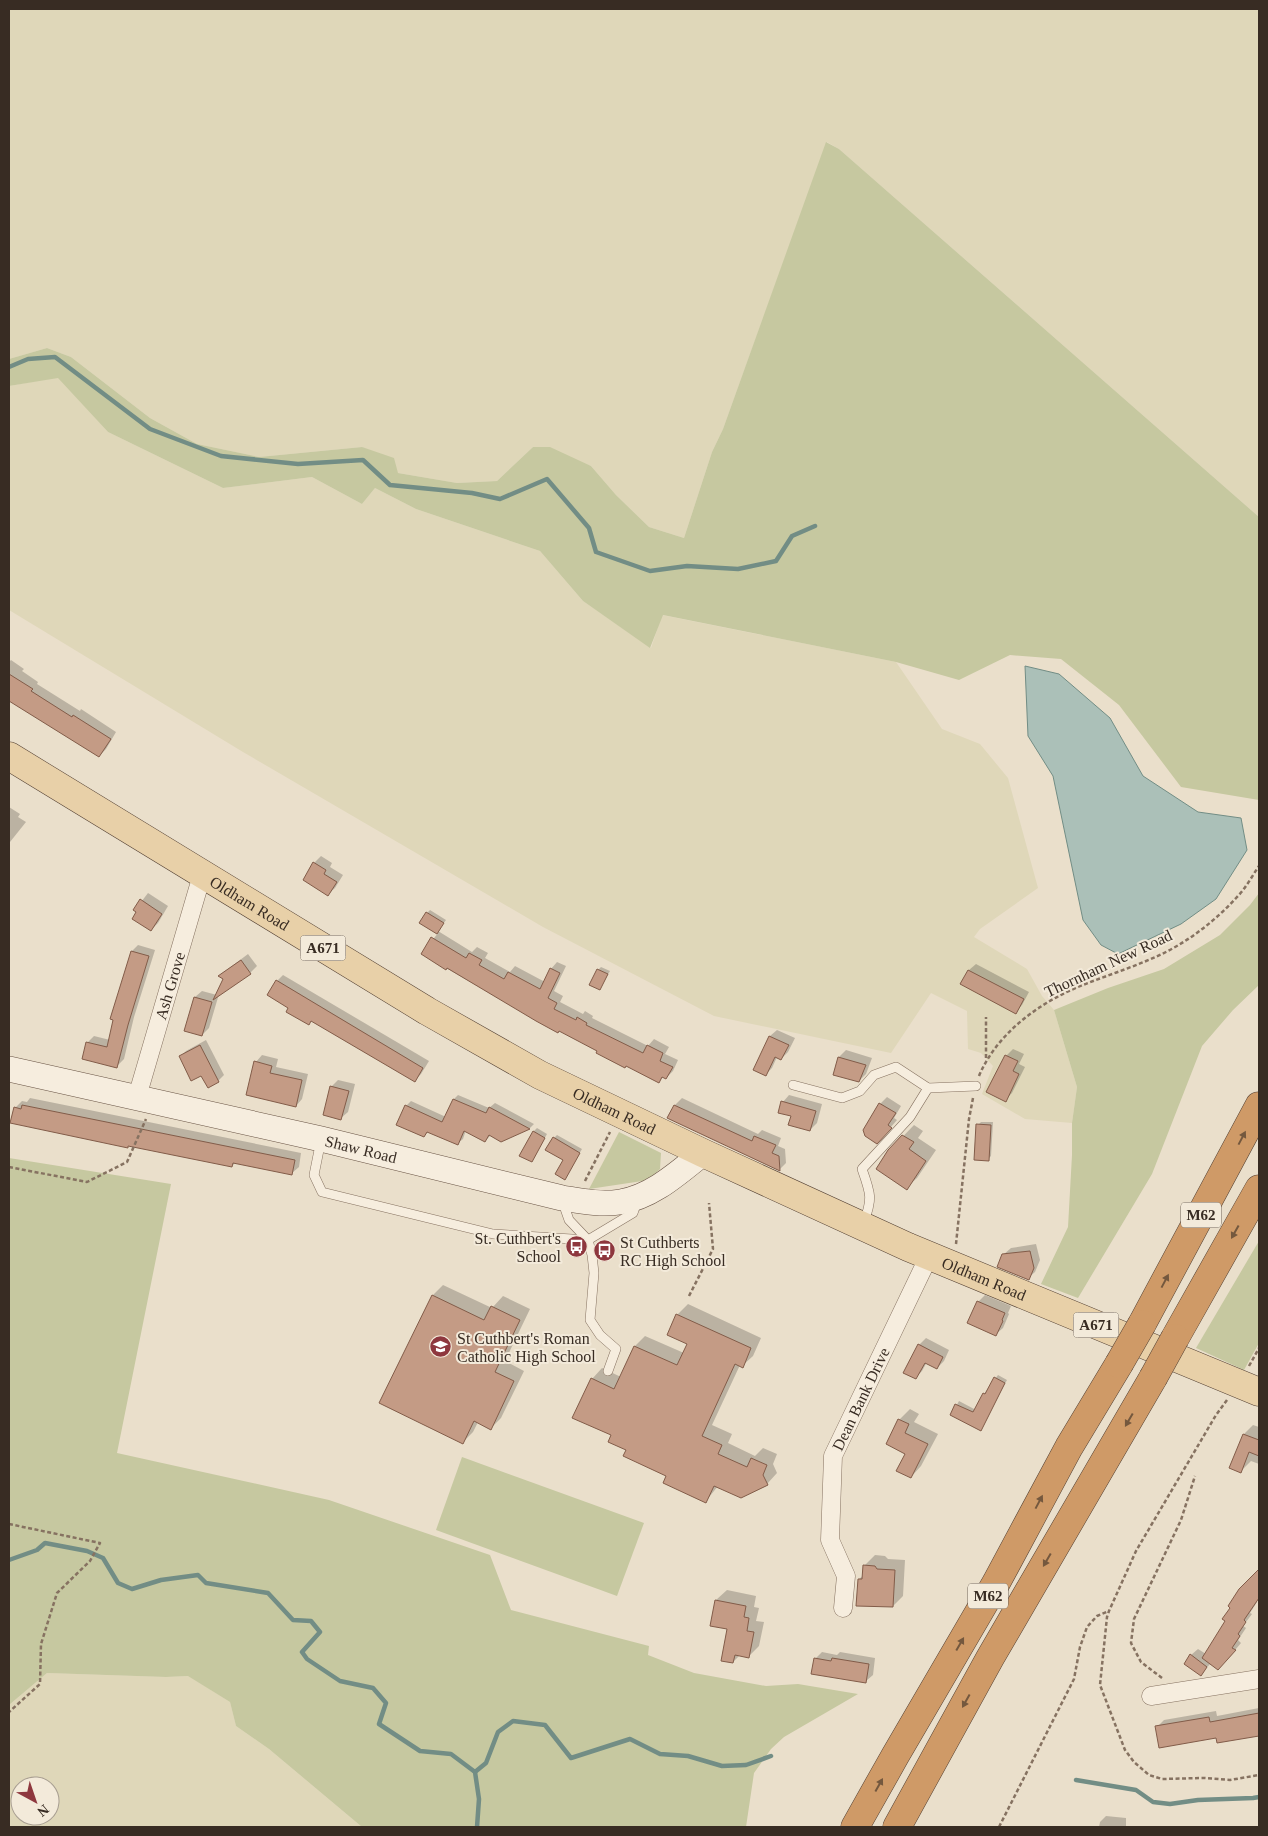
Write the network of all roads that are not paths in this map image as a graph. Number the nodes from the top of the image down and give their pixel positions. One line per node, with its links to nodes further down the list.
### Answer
1 (9, 756): 2 (main road, Oldham Road / A671)
2 (202, 875): 7 (street, Ash Grove); 10 (main road, Oldham Road / A671)
3 (9, 1069): 7 (street, Shaw Road)
4 (793, 1085): 6 (lane)
5 (976, 1086): 6 (lane)
6 (928, 1088): 14 (lane)
7 (144, 1099): 9 (street, Shaw Road)
8 (1259, 1106): 22 (highway, M62, one-way to 8, bridge)
9 (321, 1139): 13 (street, Shaw Road); 15 (lane)
10 (703, 1153): 12 (street, Shaw Road); 14 (main road, Oldham Road / A671)
11 (1259, 1189): 23 (highway, M62, one-way to 23, bridge)
12 (639, 1197): 13 (street, Shaw Road); 15 (lane)
13 (569, 1199): 15 (lane)
14 (862, 1225): 16 (main road, Oldham Road / A671)
15 (588, 1240): 17 (lane)
16 (929, 1256): 18 (main road, Oldham Road / A671); 19 (street, Dean Bank Drive)
17 (608, 1371)
18 (1259, 1392)
19 (843, 1608)
20 (1259, 1679): 21 (street)
21 (1160, 1690)
22 (855, 1827)
23 (897, 1827)

